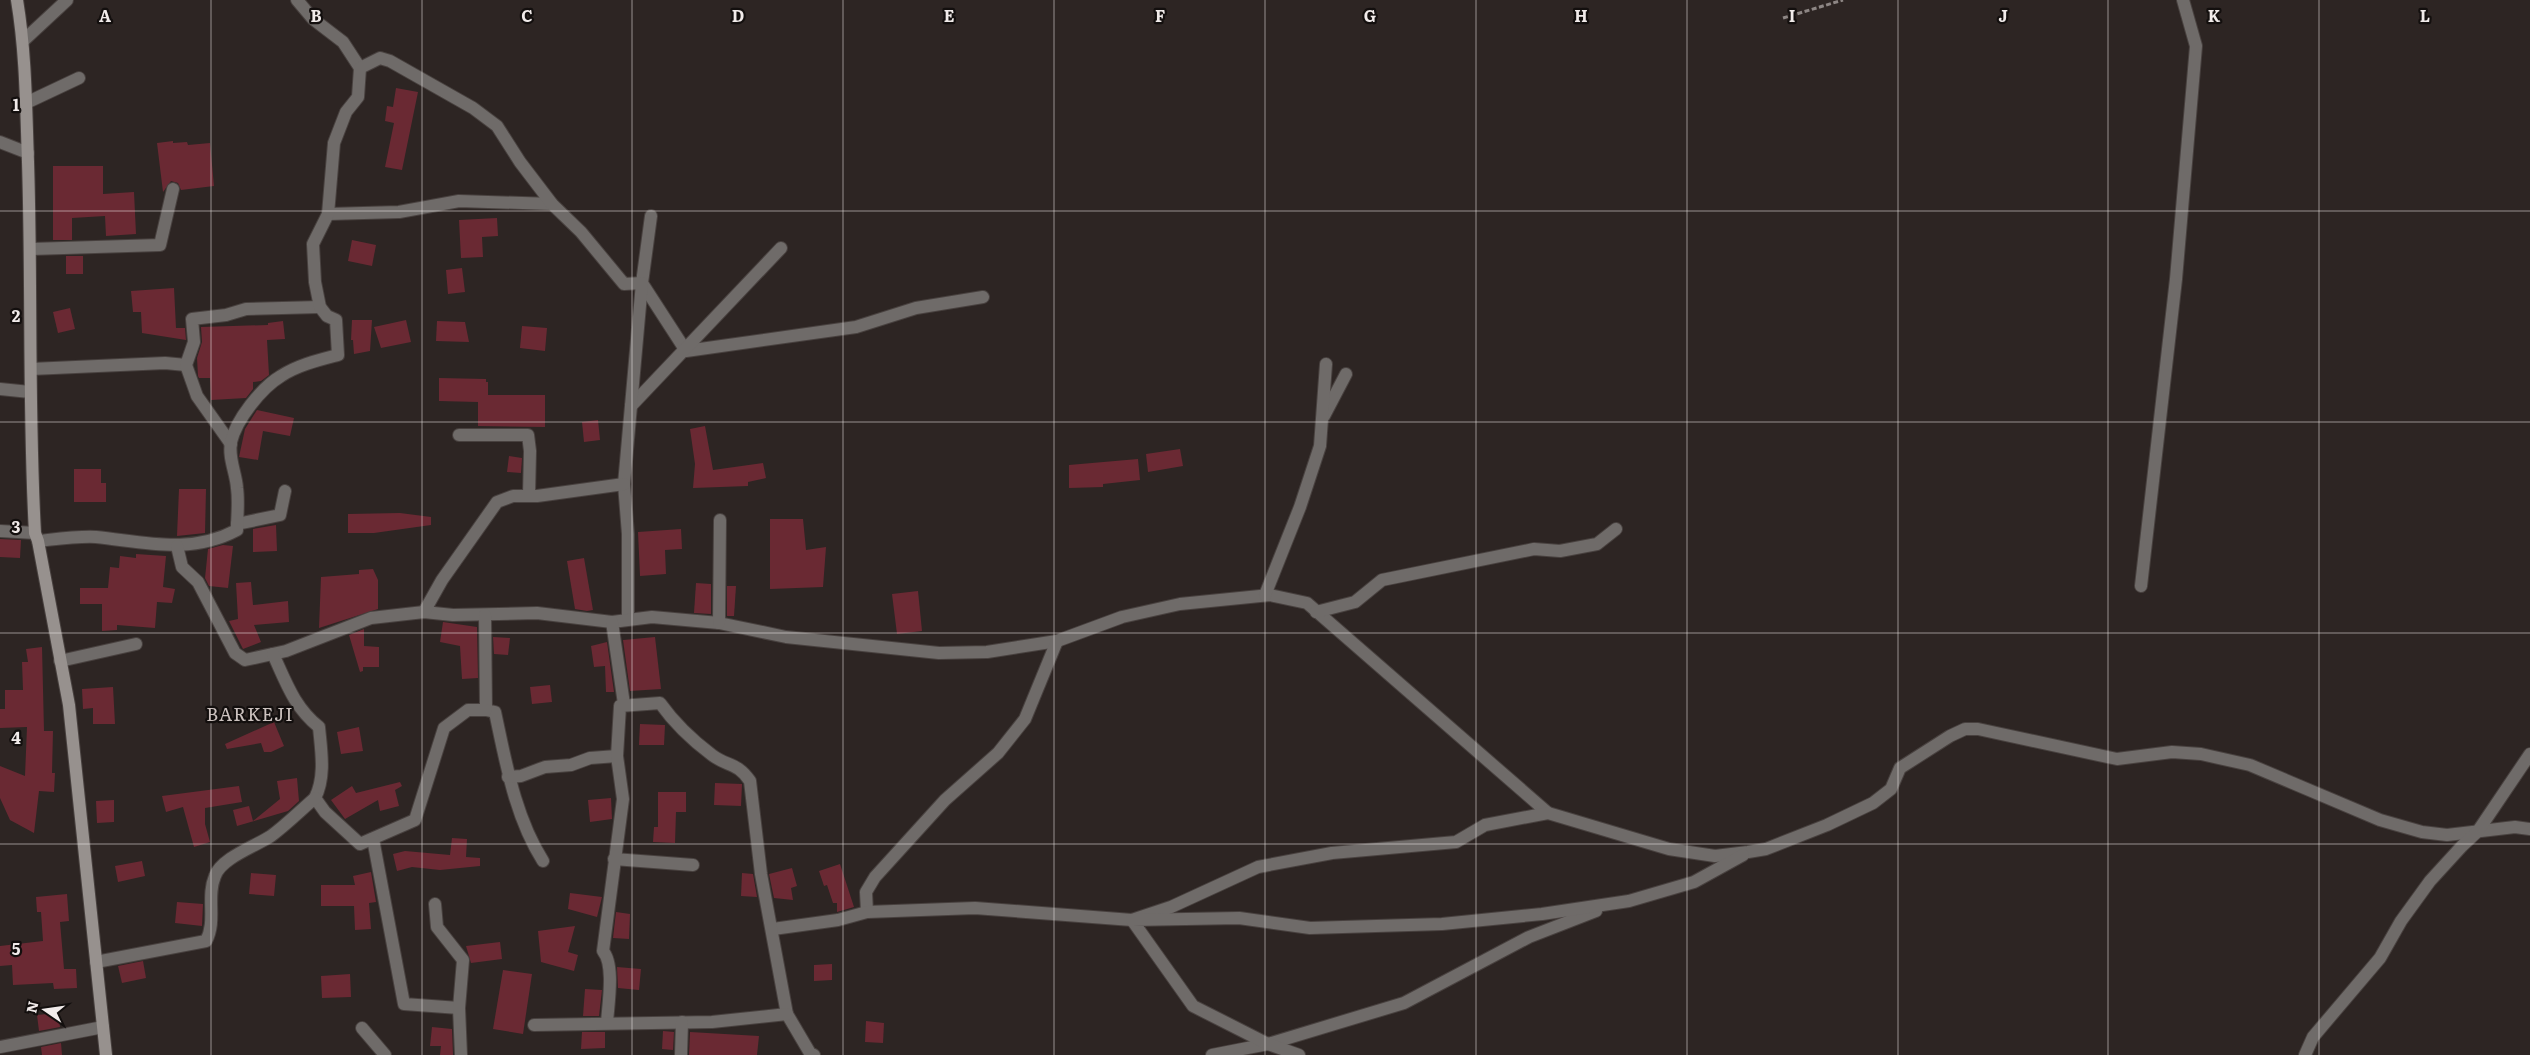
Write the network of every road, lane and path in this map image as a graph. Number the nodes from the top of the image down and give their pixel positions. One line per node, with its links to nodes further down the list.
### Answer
1 (18, 0): 7 (street)
2 (67, 0): 7 (street)
3 (297, 0): 8 (street)
4 (1843, 0): 6 (path)
5 (2183, 0): 42 (street)
6 (1784, 18)
7 (24, 40): 10 (street)
8 (360, 68): 14 (street); 15 (street)
9 (79, 78): 10 (street)
10 (26, 103): 12 (street)
11 (0, 142): 12 (street)
12 (28, 153): 18 (street)
13 (173, 188): 18 (street)
14 (552, 204): 15 (street); 19 (street)
15 (328, 214): 21 (street)
16 (650, 216): 19 (street)
17 (781, 248): 22 (street)
18 (31, 249): 25 (street)
19 (642, 283): 22 (street); 29 (street)
20 (983, 297): 22 (street)
21 (320, 307): 24 (street); 32 (street)
22 (686, 351): 29 (street)
23 (1326, 364): 30 (street)
24 (186, 365): 25 (street); 32 (street)
25 (31, 369): 28 (street)
26 (1346, 374): 30 (street)
27 (0, 389): 28 (street)
28 (30, 392): 40 (street)
29 (631, 406): 33 (street)
30 (1321, 421): 43 (street)
31 (459, 435): 35 (street)
32 (230, 444): 37 (street)
33 (624, 484): 35 (street); 47 (street)
34 (285, 491): 37 (street)
35 (529, 495): 44 (street)
36 (720, 520): 49 (street)
37 (237, 524): 41 (street)
38 (1616, 529): 45 (street)
39 (0, 531): 40 (street)
40 (36, 537): 41 (street); 53 (street)
41 (177, 546): 52 (street)
42 (2141, 586)
43 (1265, 595): 45 (street); 50 (street)
44 (424, 612): 46 (street); 52 (street)
45 (1316, 612): 60 (street)
46 (485, 615): 48 (street); 55 (street)
47 (628, 619): 48 (street); 49 (street)
48 (612, 622): 54 (street)
49 (719, 623): 50 (street)
50 (1057, 641): 70 (street)
51 (136, 644): 53 (street)
52 (274, 654): 59 (street)
53 (60, 661): 73 (street)
54 (624, 704): 57 (street); 72 (street)
55 (486, 710): 58 (street); 63 (street)
56 (2530, 754): 62 (street)
57 (617, 756): 58 (street); 65 (street)
58 (508, 777): 66 (street)
59 (315, 798): 63 (street); 73 (street)
60 (1548, 812): 64 (street); 71 (street)
61 (2530, 829): 62 (street)
62 (2478, 831): 64 (street); 90 (street)
63 (373, 839): 74 (street)
64 (1748, 852): 68 (street)
65 (614, 859): 67 (street); 77 (street)
66 (543, 861)
67 (693, 865)
68 (1617, 903): 71 (street); 81 (street)
69 (434, 904): 74 (street)
70 (867, 912): 71 (street); 72 (street)
71 (1132, 920): 81 (street)
72 (773, 930): 75 (street)
73 (96, 962): 79 (street)
74 (459, 1008): 86 (street)
75 (787, 1014): 76 (street); 83 (street)
76 (682, 1022): 77 (street); 87 (street)
77 (607, 1023): 78 (street)
78 (534, 1025)
79 (103, 1026): 82 (street); 84 (street)
80 (362, 1028): 85 (street)
81 (1268, 1044): 88 (street); 89 (street)
82 (0, 1047)
83 (810, 1053)
84 (106, 1055)
85 (385, 1055)
86 (461, 1055)
87 (682, 1055)
88 (1212, 1055)
89 (1299, 1055)
90 (2305, 1055)

